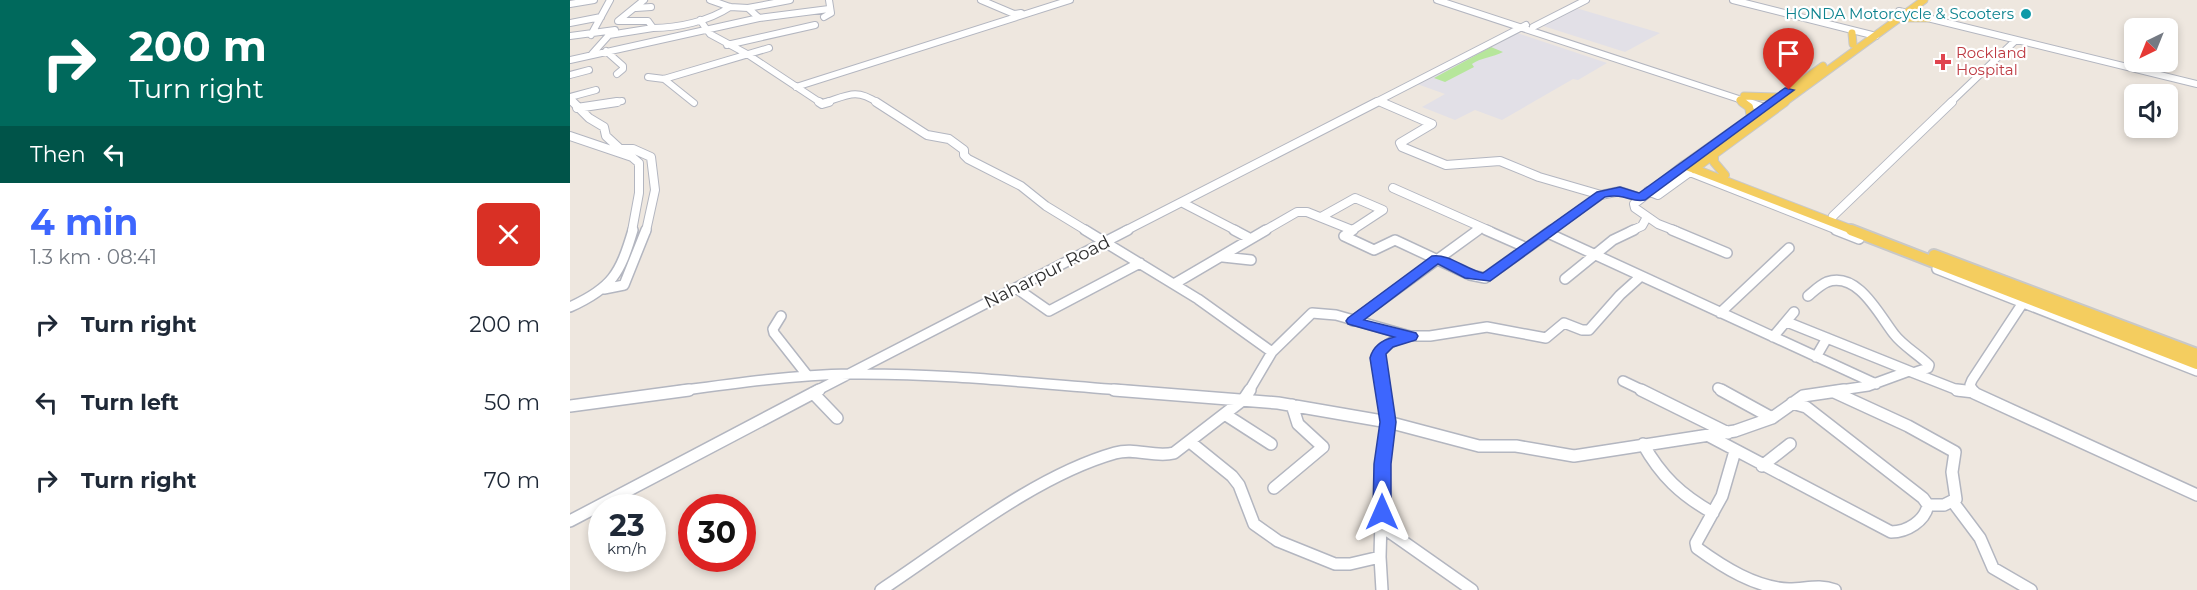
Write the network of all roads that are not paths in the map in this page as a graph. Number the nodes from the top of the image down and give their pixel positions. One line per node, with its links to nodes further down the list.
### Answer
1 (594, 0): 17 (street)
2 (610, 0): 26 (street)
3 (644, 0): 21 (street)
4 (710, 0): 20 (street)
5 (790, 0): 22 (street)
6 (829, 0): 23 (street)
7 (981, 0): 15 (street)
8 (1064, 0): 15 (street)
9 (1070, 0): 58 (street)
10 (1437, 0): 34 (street)
11 (1449, 0): 34 (street)
12 (1586, 0): 34 (street, Naharpur Road)
13 (1733, 0): 30 (street)
14 (764, 1): 20 (street)
15 (1054, 1)
16 (1918, 2): 24 (main road); 28 (main road)
17 (570, 4)
18 (814, 5): 25 (street)
19 (651, 7): 21 (street)
20 (733, 7): 22 (street); 29 (street)
21 (636, 8): 33 (street)
22 (748, 8): 25 (street)
23 (829, 9): 25 (street); 27 (street)
24 (1904, 12): 28 (main road); 28 (street); 41 (main road)
25 (757, 16): 35 (street)
26 (601, 17): 31 (street); 40 (street)
27 (824, 17)
28 (1930, 17): 42 (street); 57 (street)
29 (700, 20): 33 (street); 35 (street)
30 (1814, 21): 37 (street); 41 (street)
31 (570, 23)
32 (815, 25): 46 (street)
33 (652, 26): 36 (street); 40 (street)
34 (1526, 26): 62 (street); 62 (street); 64 (street, Naharpur Road)
35 (705, 29): 45 (street); 46 (street)
36 (638, 30): 38 (street); 45 (street)
37 (1852, 33): 41 (street); 44 (main road)
38 (609, 35): 40 (street); 49 (street)
39 (570, 36): 40 (street)
40 (591, 36): 43 (street)
41 (1870, 36): 44 (main road); 67 (main road)
42 (2016, 40): 57 (street); 79 (street)
43 (570, 42)
44 (1853, 44): 60 (main road)
45 (635, 45): 48 (street)
46 (727, 45): 50 (street)
47 (769, 48): 50 (street)
48 (606, 51): 49 (street); 53 (street)
49 (592, 54): 51 (street)
50 (747, 54): 56 (street); 58 (street)
51 (570, 60)
52 (589, 70): 54 (street)
53 (617, 74)
54 (570, 75)
55 (648, 77): 56 (street)
56 (664, 80): 65 (street)
57 (2197, 83)
58 (796, 87): 86 (street)
59 (596, 90): 61 (street)
60 (1779, 97): 62 (main road); 67 (main road)
61 (570, 98): 66 (street)
62 (1742, 98): 67 (street); 68 (main road)
63 (622, 100): 66 (street)
64 (1379, 101): 76 (street); 78 (street, Naharpur Road)
65 (694, 103)
66 (577, 108): 70 (street)
67 (1771, 108): 68 (main road); 72 (main road)
68 (1751, 117): 73 (main road)
69 (570, 136): 71 (street)
70 (619, 148): 71 (street); 99 (street)
71 (609, 149): 99 (street)
72 (1714, 154): 73 (main road); 74 (main road)
73 (1691, 167): 74 (main road); 77 (street); 101 (main road)
74 (1725, 175): 79 (main road)
75 (1393, 188): 82 (street)
76 (1601, 195): 77 (street); 84 (street)
77 (1641, 198): 81 (street)
78 (1183, 203): 85 (street); 86 (street, Naharpur Road)
79 (1833, 216): 101 (main road)
80 (1320, 217): 83 (street); 83 (street); 85 (street)
81 (1647, 217): 89 (street); 90 (street)
82 (1481, 228): 87 (street); 92 (street)
83 (1352, 230): 92 (street)
84 (1548, 233): 87 (street); 90 (street)
85 (1251, 239): 91 (street)
86 (1106, 242): 94 (street); 98 (street, Naharpur Road)
87 (1527, 248): 92 (street)
88 (1789, 248): 104 (street)
89 (1727, 253)
90 (1593, 256): 95 (street); 96 (street)
91 (1223, 257): 93 (street); 97 (street)
92 (1437, 259): 106 (street)
93 (1251, 260)
94 (1140, 263): 97 (street); 98 (street)
95 (1640, 277): 104 (street); 108 (street)
96 (1565, 279)
97 (1174, 284): 111 (street)
98 (1016, 288): 117 (street, Naharpur Road)
99 (604, 289): 102 (street)
100 (1808, 296): 116 (street)
101 (2026, 297): 112 (main road); 114 (main road); 115 (street); 124 (street)
102 (570, 307)
103 (1794, 312): 107 (street)
104 (1720, 313): 109 (street)
105 (781, 316): 118 (street)
106 (1353, 321): 108 (street); 111 (street)
107 (1787, 322): 109 (street); 110 (street)
108 (1411, 336): 132 (street)
109 (1773, 337): 113 (street)
110 (1827, 338): 113 (street); 116 (street)
111 (1272, 352): 125 (street)
112 (2197, 354)
113 (1816, 357): 120 (street)
114 (2197, 364)
115 (2197, 370)
116 (1913, 372): 120 (street); 124 (street)
117 (850, 374): 118 (street); 123 (street, Naharpur Road); 125 (street)
118 (807, 375): 128 (street)
119 (1623, 381): 133 (street)
120 (1876, 384): 122 (street)
121 (1718, 388): 130 (street)
122 (1832, 391): 126 (street); 143 (street)
123 (813, 393): 131 (street); 146 (street, Naharpur Road)
124 (1974, 393): 142 (street)
125 (1244, 399): 127 (street); 129 (street)
126 (1792, 403): 130 (street); 144 (street)
127 (1292, 405): 132 (street); 141 (street)
128 (570, 406)
129 (1226, 415): 135 (street); 136 (street)
130 (1772, 417): 133 (street)
131 (837, 418)
132 (1388, 422): 137 (street); 147 (street)
133 (1728, 433): 134 (street)
134 (1708, 435): 137 (street); 139 (street)
135 (1190, 442): 148 (street); 149 (street)
136 (1271, 444)
137 (1643, 444): 145 (street)
138 (1790, 444): 140 (street)
139 (1735, 451): 140 (street); 145 (street)
140 (1762, 466): 144 (street)
141 (1274, 488)
142 (2197, 495)
143 (1953, 502): 144 (street); 153 (street)
144 (1928, 505)
145 (1713, 513): 152 (street)
146 (570, 521)
147 (1381, 526): 148 (street); 151 (street)
148 (1380, 557): 150 (street)
149 (880, 590)
150 (1382, 590)
151 (1472, 590)
152 (1835, 590)
153 (2031, 590)

